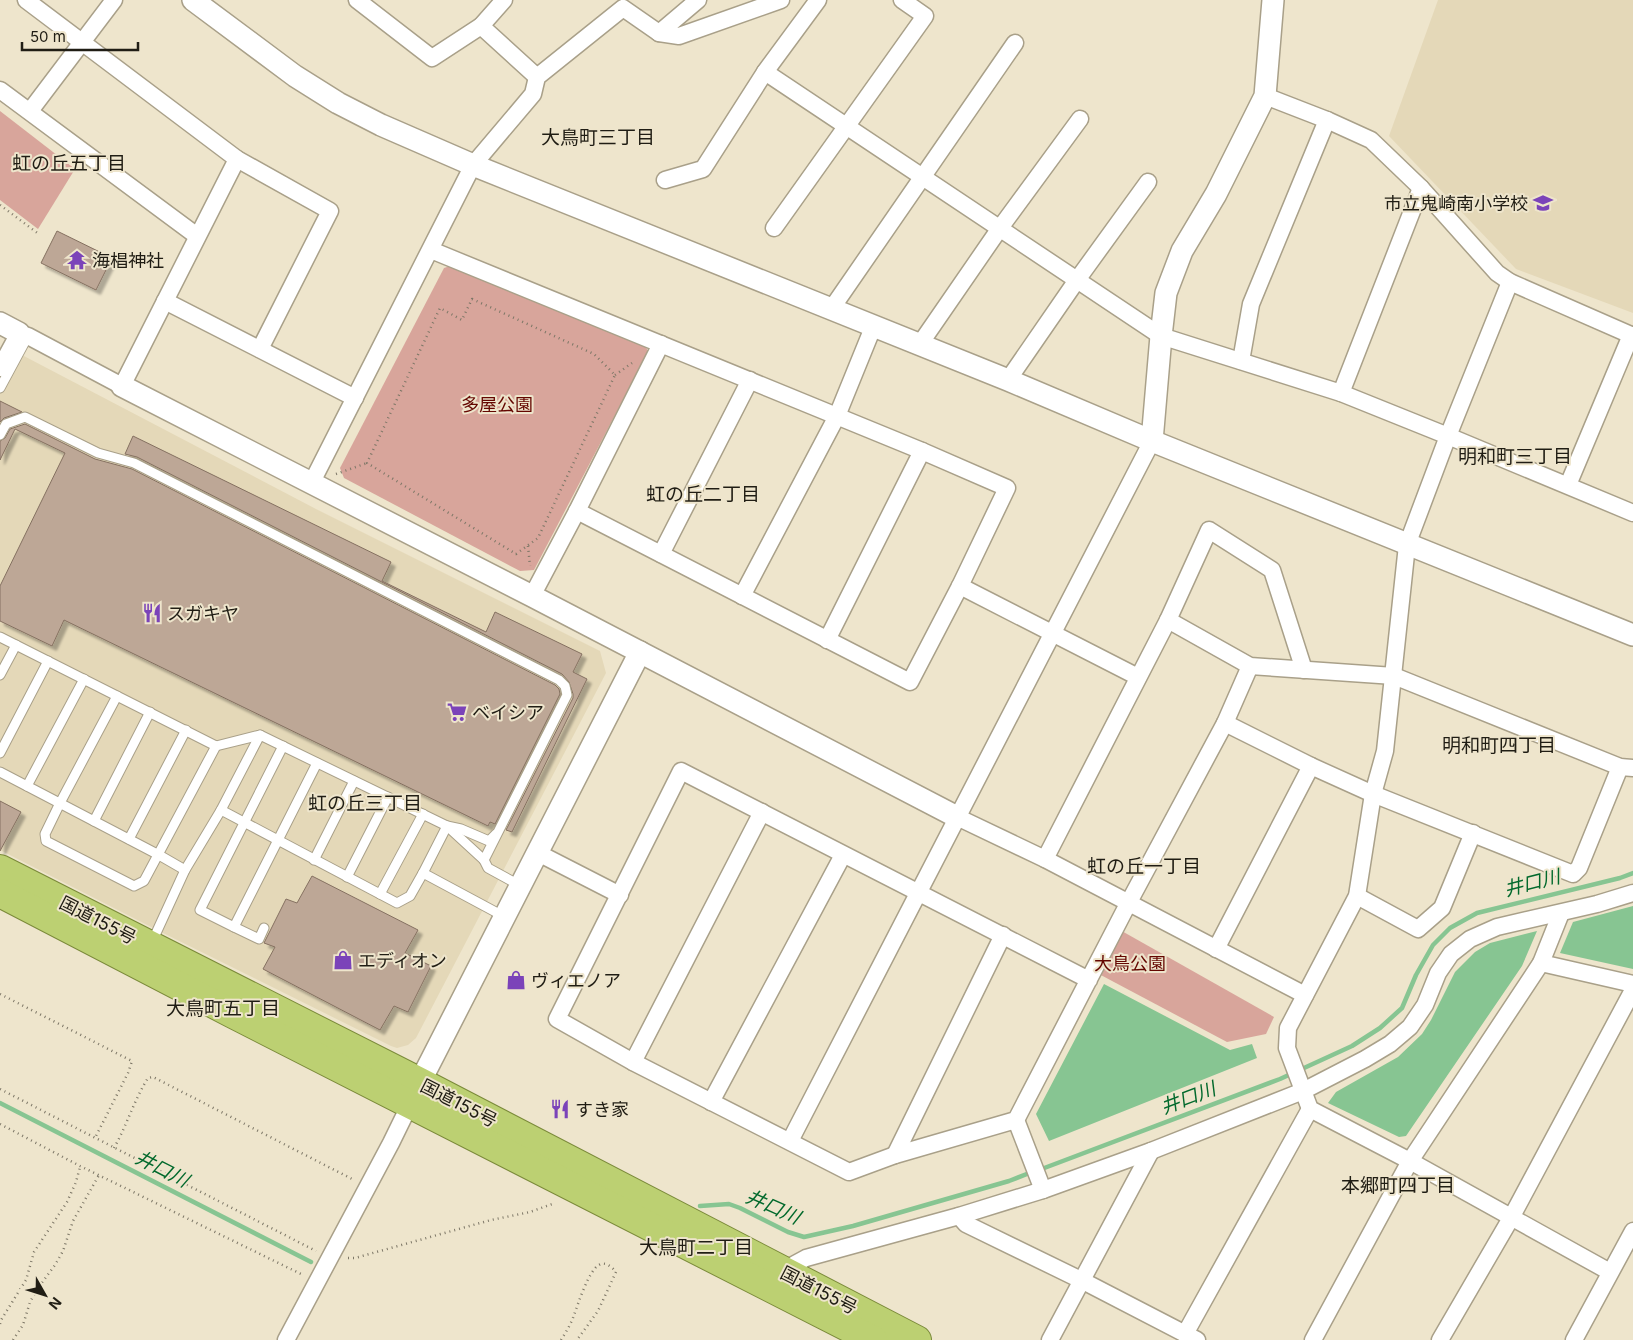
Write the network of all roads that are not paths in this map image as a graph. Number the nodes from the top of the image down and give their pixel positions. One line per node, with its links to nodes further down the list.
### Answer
1 (26, 0): 13 (street)
2 (114, 0): 13 (street)
3 (192, 0): 24 (street)
4 (358, 0): 11 (street)
5 (504, 0): 11 (street)
6 (698, 0): 12 (street)
7 (782, 0): 12 (street)
8 (818, 0): 15 (street)
9 (902, 0): 22 (street)
10 (1273, 0): 18 (street)
11 (481, 26): 16 (street)
12 (659, 33): 16 (street)
13 (82, 43): 19 (street); 23 (street)
14 (1015, 43): 25 (street)
15 (765, 72): 22 (street); 26 (street)
16 (536, 77): 24 (street)
17 (0, 90): 19 (street)
18 (1265, 96): 21 (street); 40 (street)
19 (30, 111): 31 (street)
20 (1080, 119): 30 (street)
21 (1327, 120): 28 (street); 44 (street)
22 (847, 126): 25 (street); 29 (street)
23 (237, 159): 31 (street); 43 (street)
24 (473, 165): 32 (street); 36 (street)
25 (923, 177): 30 (street); 36 (street)
26 (665, 180)
27 (1148, 182): 33 (street)
28 (1421, 188): 34 (street); 50 (street)
29 (774, 228)
30 (1000, 228): 33 (street); 42 (street)
31 (197, 236): 35 (street)
32 (431, 250): 41 (street); 51 (street)
33 (1077, 280): 40 (street); 47 (street)
34 (1510, 282): 39 (street); 54 (street)
35 (165, 301): 43 (street); 48 (street)
36 (832, 308): 37 (street)
37 (874, 326): 42 (street); 52 (street)
38 (15, 331): 45 (street); 48 (street); 49 (lane)
39 (1632, 335): 58 (street)
40 (1161, 336): 44 (street); 55 (street)
41 (661, 344): 46 (street); 59 (street)
42 (920, 344): 47 (street)
43 (260, 349): 51 (street)
44 (1241, 361): 50 (street)
45 (0, 368)
46 (750, 380): 52 (street); 62 (street)
47 (1008, 380): 55 (street)
48 (122, 386): 57 (street)
49 (0, 388)
50 (1341, 394): 54 (street)
51 (355, 398): 57 (street)
52 (837, 416): 56 (street); 65 (street)
53 (0, 435): 104 (lane)
54 (1448, 436): 58 (street); 61 (street)
55 (1152, 441): 61 (street); 67 (street)
56 (922, 451): 63 (street); 70 (street)
57 (312, 482): 64 (street)
58 (1568, 485): 60 (street)
59 (577, 511): 62 (street); 64 (street)
60 (1633, 513)
61 (1407, 544): 68 (street); 77 (street)
62 (661, 554): 65 (street)
63 (960, 586): 67 (street); 70 (street)
64 (532, 596): 72 (street)
65 (742, 596): 70 (street)
66 (1168, 620): 74 (street); 75 (street); 78 (street)
67 (1052, 632): 78 (street); 100 (street)
68 (1633, 635)
69 (0, 637): 71 (lane)
70 (827, 640)
71 (16, 645): 73 (lane); 76 (lane)
72 (640, 652): 100 (street); 108 (street)
73 (48, 661): 79 (lane); 87 (lane)
74 (1250, 666): 75 (street); 82 (street)
75 (1304, 670): 77 (street)
76 (0, 675)
77 (1394, 676): 90 (street); 94 (street)
78 (1138, 677): 111 (street)
79 (84, 679): 80 (lane); 93 (lane)
80 (117, 696): 81 (lane); 96 (lane)
81 (150, 712): 83 (lane); 101 (lane)
82 (1225, 723): 89 (street); 125 (street)
83 (186, 730): 85 (lane); 106 (lane)
84 (260, 735): 85 (lane); 86 (lane); 97 (lane)
85 (216, 746): 109 (lane)
86 (283, 746): 88 (lane); 102 (lane)
87 (0, 753)
88 (317, 763): 92 (lane); 107 (lane)
89 (1311, 766): 94 (street); 132 (street)
90 (1627, 768): 105 (street)
91 (0, 772): 93 (lane)
92 (354, 781): 95 (lane); 112 (lane)
93 (27, 786): 96 (lane)
94 (1373, 794): 105 (street); 124 (street)
95 (388, 797): 99 (lane); 117 (lane)
96 (60, 803): 101 (lane); 109 (lane)
97 (221, 810): 102 (lane); 115 (lane)
98 (762, 812): 110 (street); 123 (street); 138 (street)
99 (423, 814): 103 (lane); 122 (lane)
100 (957, 817): 111 (street); 119 (street)
101 (94, 821): 106 (lane)
102 (244, 823): 107 (lane); 128 (lane)
103 (447, 826): 104 (lane); 113 (lane); 116 (lane)
104 (498, 832): 113 (lane)
105 (1473, 833): 124 (street)
106 (129, 839): 109 (lane)
107 (279, 841): 112 (lane); 128 (lane)
108 (538, 853): 118 (street); 123 (street)
109 (159, 855): 115 (lane)
110 (843, 855): 119 (street); 141 (street)
111 (1045, 859): 125 (street)
112 (314, 860): 117 (lane)
113 (484, 860): 118 (lane)
114 (0, 869): 131 (highway, 国道155号)
115 (185, 870): 131 (lane)
116 (423, 873): 122 (lane); 127 (lane)
117 (347, 877): 122 (lane)
118 (522, 886): 127 (street)
119 (919, 892): 130 (street); 144 (street)
120 (0, 893): 140 (highway, 国道155号)
121 (1633, 893): 126 (street)
122 (380, 894)
123 (620, 895): 138 (street)
124 (1357, 896): 137 (street)
125 (1129, 902): 132 (street); 134 (street)
126 (1561, 912): 133 (street); 139 (street)
127 (506, 917): 140 (street)
128 (234, 927): 129 (lane)
129 (264, 928)
130 (1003, 935): 134 (street); 146 (street)
131 (150, 947): 140 (highway, 国道155号)
132 (1216, 949): 137 (street)
133 (1541, 963): 135 (street); 147 (street)
134 (1089, 980): 143 (street)
135 (1633, 984)
136 (1633, 990): 150 (street)
137 (1305, 995): 139 (street)
138 (633, 1062): 141 (street)
139 (1303, 1091): 142 (street); 145 (street)
140 (415, 1093): 152 (highway, 国道155号); 155 (highway, 国道155号); 157 (street)
141 (711, 1102): 144 (street)
142 (1310, 1109): 147 (street); 156 (street)
143 (1016, 1120): 146 (street); 148 (street)
144 (790, 1141): 146 (street)
145 (1151, 1152): 148 (street); 154 (street)
146 (895, 1155)
147 (1410, 1161): 150 (street); 160 (street)
148 (1043, 1190): 149 (street)
149 (959, 1216): 152 (street); 154 (street)
150 (1511, 1218): 153 (street); 161 (street)
151 (1633, 1231): 153 (street)
152 (782, 1271): 158 (highway, 国道155号)
153 (1610, 1272): 162 (street)
154 (1083, 1281): 156 (street); 159 (street)
155 (860, 1337)
156 (1191, 1337)
157 (286, 1340)
158 (917, 1340)
159 (1050, 1340)
160 (1313, 1340)
161 (1440, 1340)
162 (1574, 1340)

